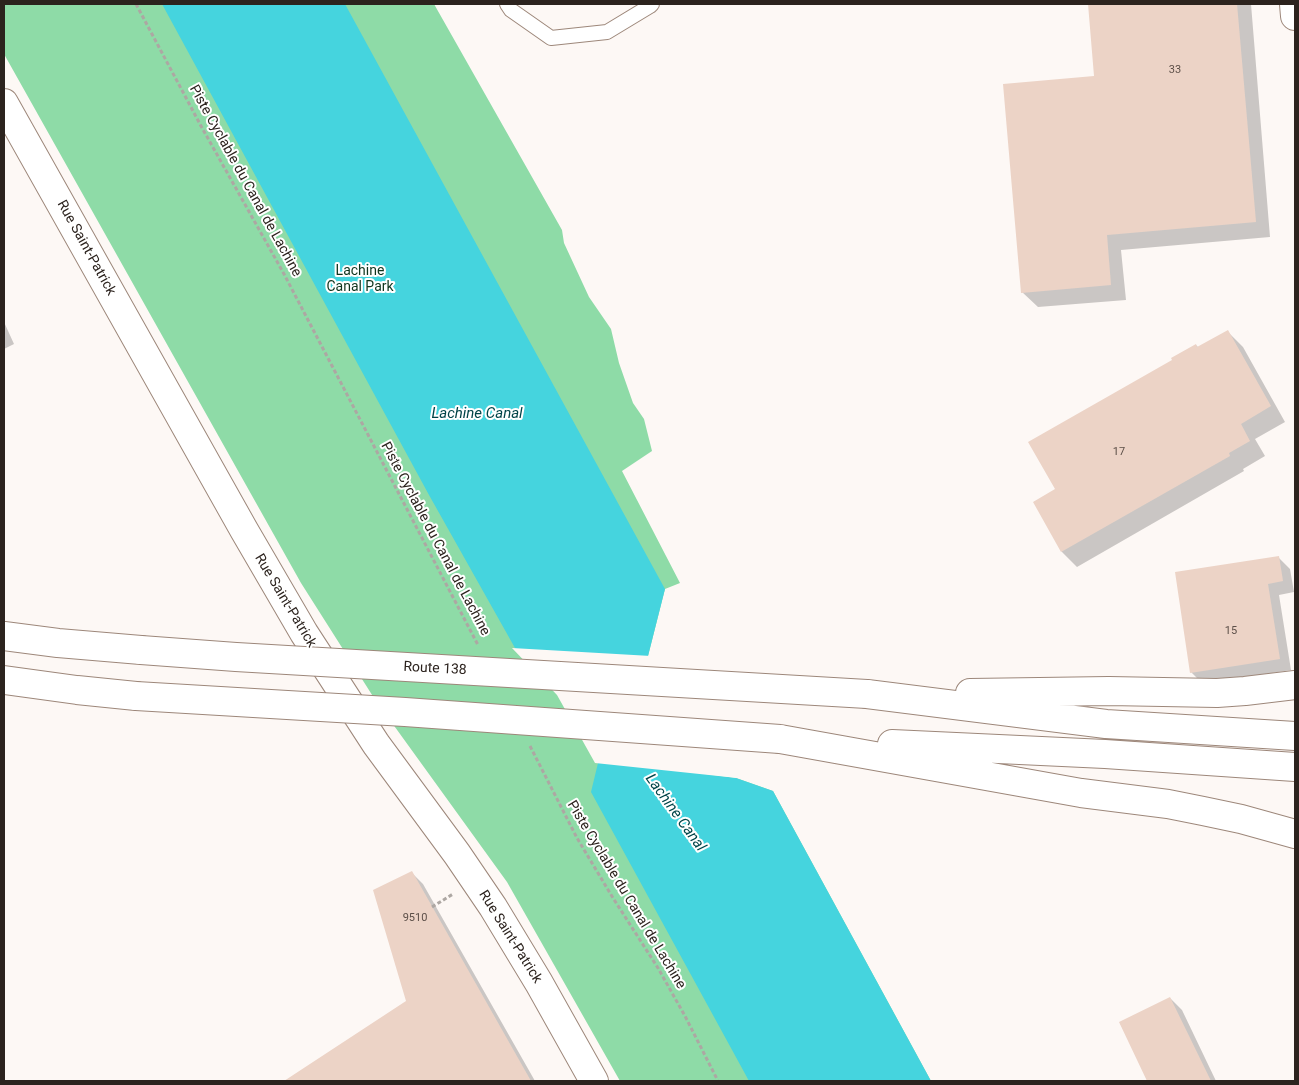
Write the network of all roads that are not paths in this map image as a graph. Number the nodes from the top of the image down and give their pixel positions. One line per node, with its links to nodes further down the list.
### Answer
1 (507, 4): 2 (lane)
2 (652, 4)
3 (1294, 4): 4 (main road)
4 (1295, 16)
5 (4, 103): 14 (main road, Rue Saint-Patrick)
6 (4, 636): 9 (main road, Route 138, bridge)
7 (4, 680): 11 (main road, bridge)
8 (1295, 685): 9 (main road)
9 (867, 694): 10 (main road)
10 (1295, 736)
11 (780, 739): 12 (main road); 13 (main road)
12 (1295, 768)
13 (1295, 834)
14 (594, 1081)

